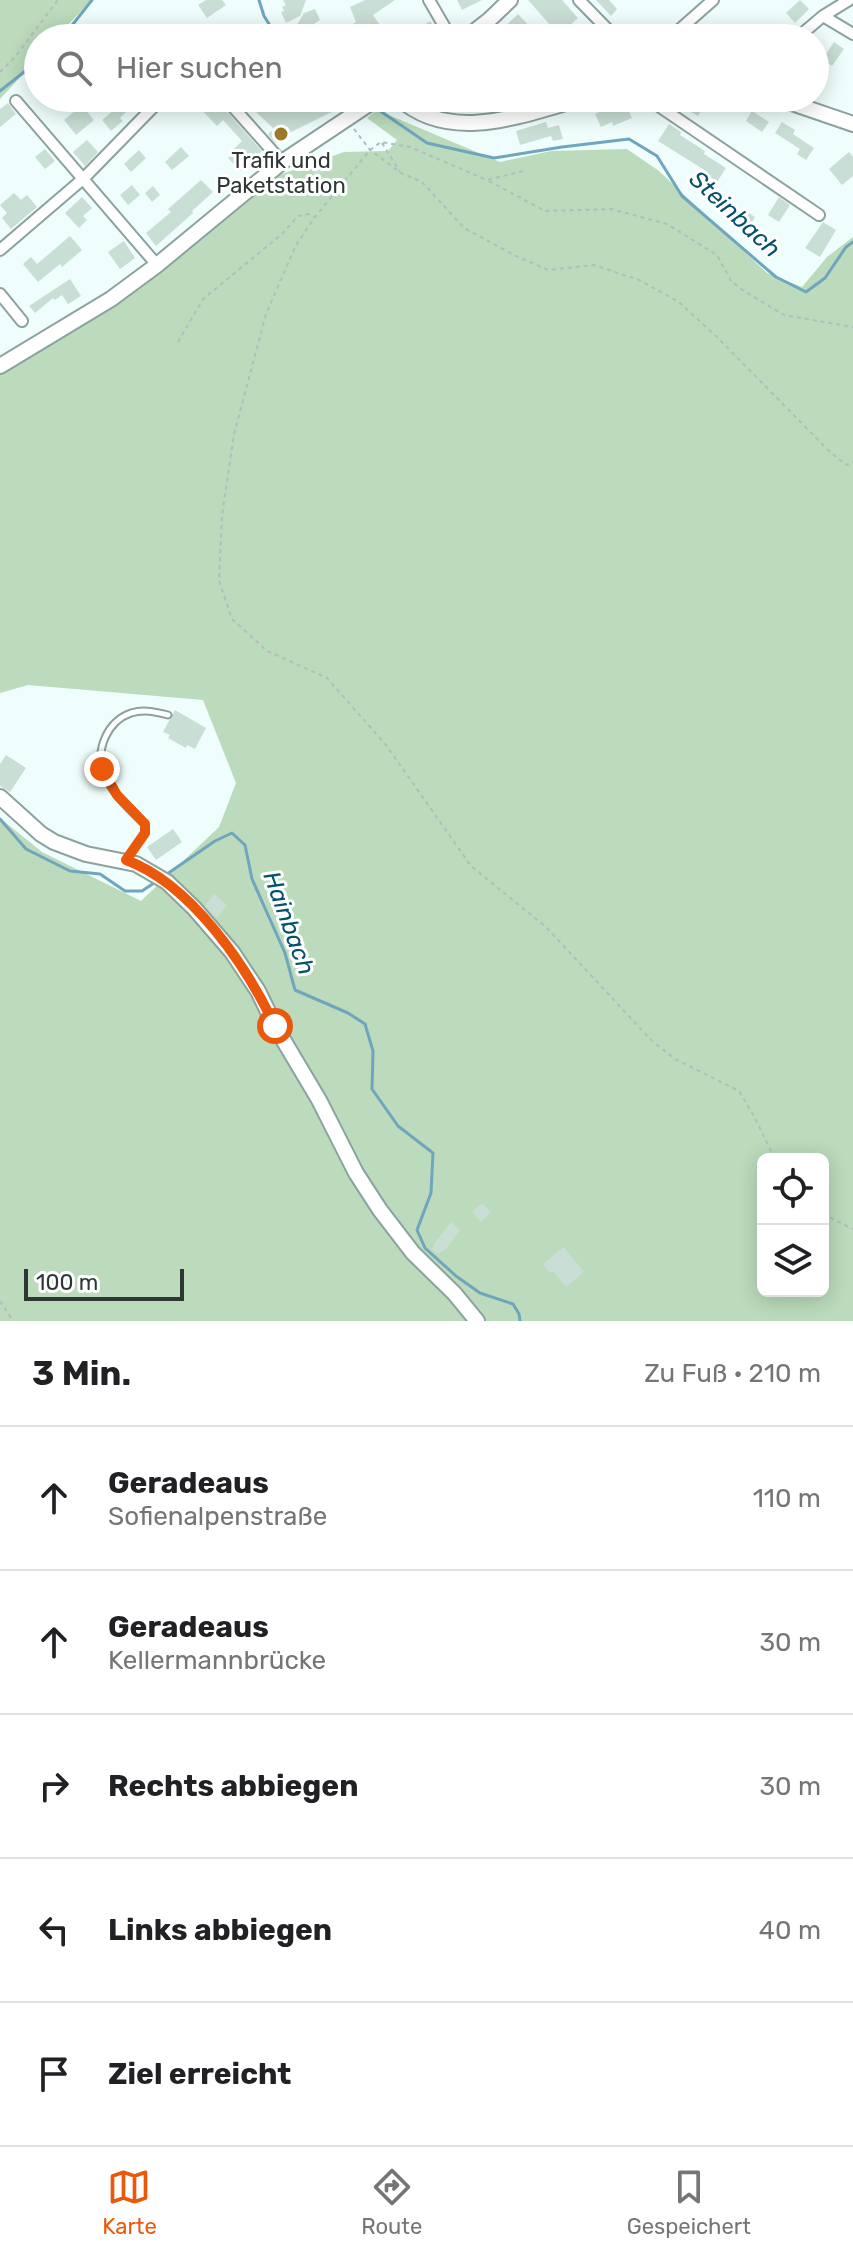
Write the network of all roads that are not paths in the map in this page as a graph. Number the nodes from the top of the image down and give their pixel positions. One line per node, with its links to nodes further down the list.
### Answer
1 (429, 0): 7 (street)
2 (510, 0): 8 (street)
3 (579, 0): 9 (street)
4 (713, 0): 10 (street)
5 (849, 0): 6 (street)
6 (823, 16): 11 (street); 12 (street)
7 (443, 24)
8 (484, 24)
9 (602, 24)
10 (686, 24)
11 (814, 24)
12 (853, 34)
13 (16, 101): 14 (street)
14 (24, 110)
15 (26, 112): 25 (street)
16 (148, 112): 25 (street)
17 (237, 112): 24 (street)
18 (356, 112): 24 (street)
19 (418, 112): 20 (street)
20 (531, 112)
21 (668, 112): 26 (street)
22 (818, 112): 23 (street)
23 (853, 124)
24 (282, 162): 28 (street)
25 (84, 178): 27 (street); 28 (street)
26 (819, 215)
27 (0, 250)
28 (157, 265): 31 (street)
29 (0, 294): 30 (street)
30 (22, 321)
31 (0, 366)
32 (168, 715): 34 (lane)
33 (0, 797): 34 (street)
34 (126, 860): 35 (street)
35 (477, 1321)

